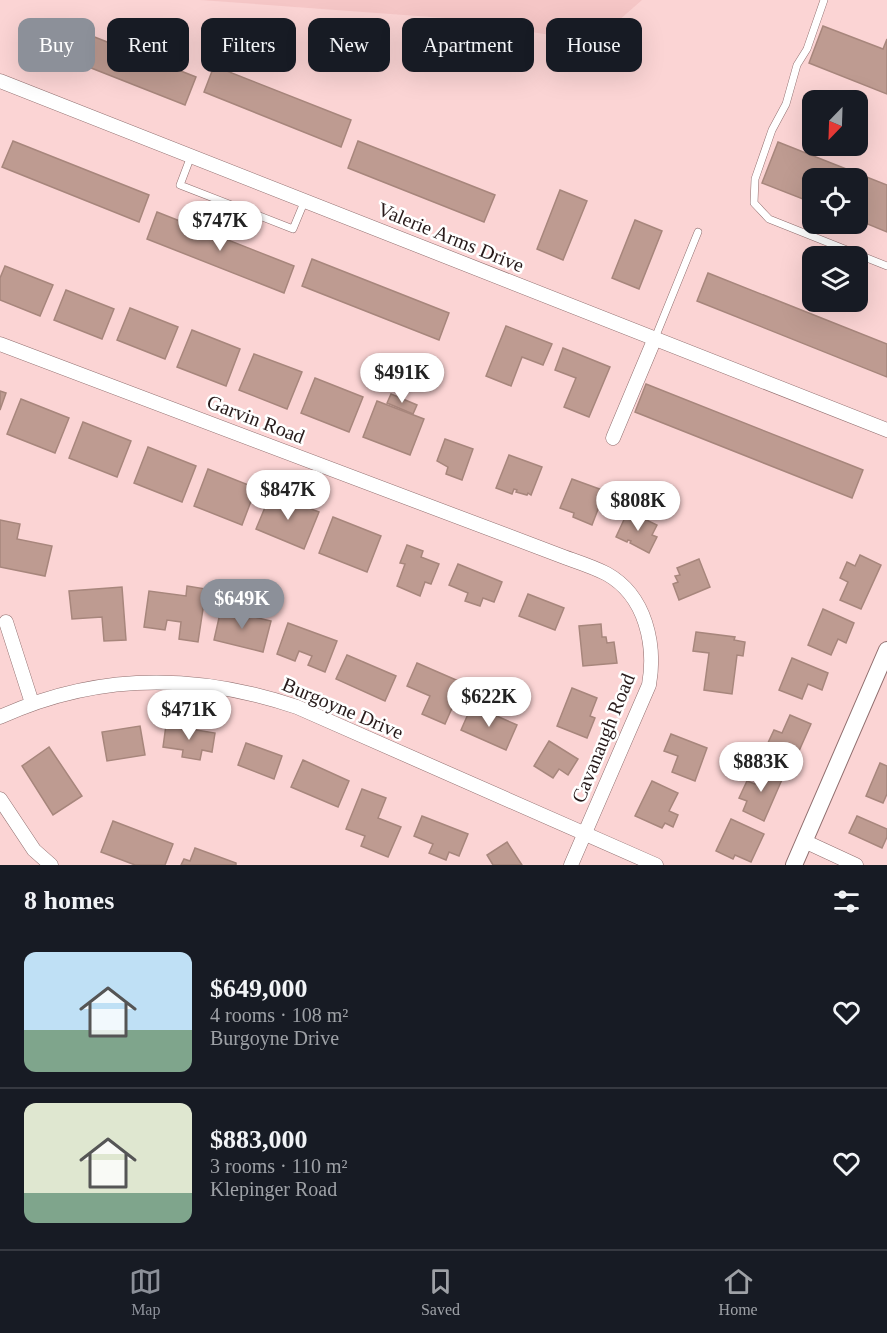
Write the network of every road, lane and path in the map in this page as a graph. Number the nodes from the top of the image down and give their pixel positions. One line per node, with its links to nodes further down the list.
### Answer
1 (824, 0): 6 (lane)
2 (0, 81): 3 (street, Valerie Arms Drive)
3 (191, 156): 4 (street, Valerie Arms Drive); 4 (lane)
4 (304, 201): 7 (street, Valerie Arms Drive)
5 (699, 232): 7 (lane)
6 (887, 266)
7 (655, 339): 9 (street, Valerie Arms Drive); 10 (street)
8 (0, 344): 11 (street, Garvin Road)
9 (887, 430)
10 (614, 438)
11 (564, 557): 17 (street, Cavanaugh Road)
12 (6, 622): 14 (street)
13 (887, 650): 18 (street)
14 (32, 703): 15 (street, Burgoyne Drive); 17 (street, Burgoyne Drive)
15 (0, 717)
16 (0, 799): 19 (street)
17 (585, 834): 20 (street, Cavanaugh Road); 21 (street, Burgoyne Drive)
18 (804, 841): 22 (street); 23 (street)
19 (51, 865)
20 (571, 865)
21 (656, 865)
22 (794, 865)
23 (856, 865)

